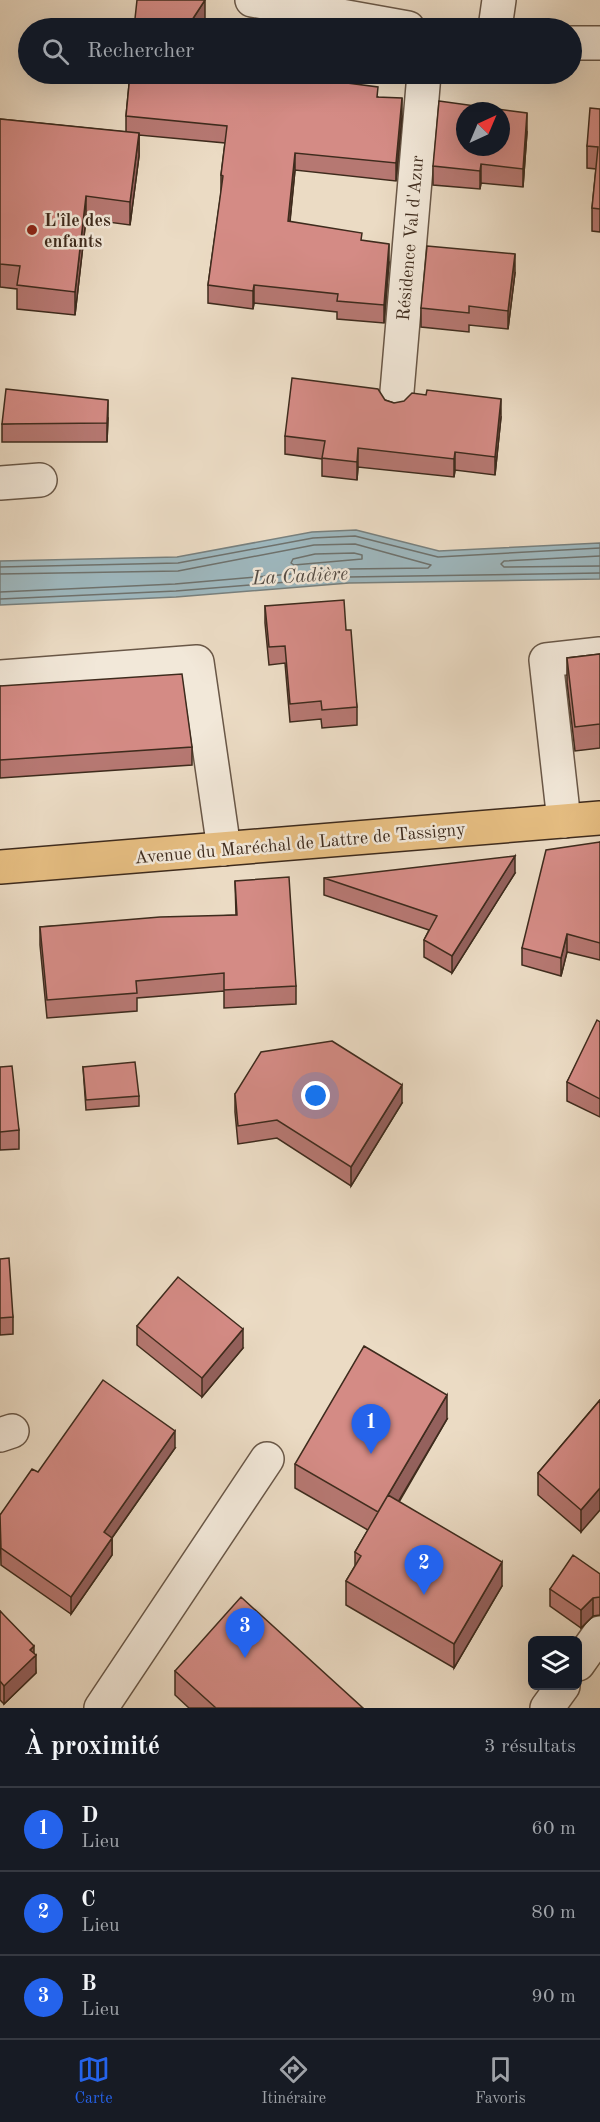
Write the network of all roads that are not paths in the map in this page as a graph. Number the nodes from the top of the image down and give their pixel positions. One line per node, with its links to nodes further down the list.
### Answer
1 (252, 0): 3 (street)
2 (499, 0): 4 (street)
3 (352, 18)
4 (496, 18)
5 (582, 43): 6 (street)
6 (600, 43)
7 (423, 84): 8 (street, Résidence Val d'Azur)
8 (396, 403)
9 (40, 480): 10 (street)
10 (0, 483)
11 (600, 654): 14 (street)
12 (0, 677): 15 (street)
13 (600, 818): 14 (main road, Avenue du Maréchal de Lattre de Tassigny)
14 (564, 822): 15 (main road, Avenue du Maréchal de Lattre de Tassigny)
15 (224, 849): 16 (main road, Avenue du Maréchal de Lattre de Tassigny)
16 (0, 867)
17 (267, 1459): 21 (street)
18 (600, 1633): 19 (street)
19 (582, 1658)
20 (560, 1690): 22 (street)
21 (101, 1708)
22 (547, 1708)

